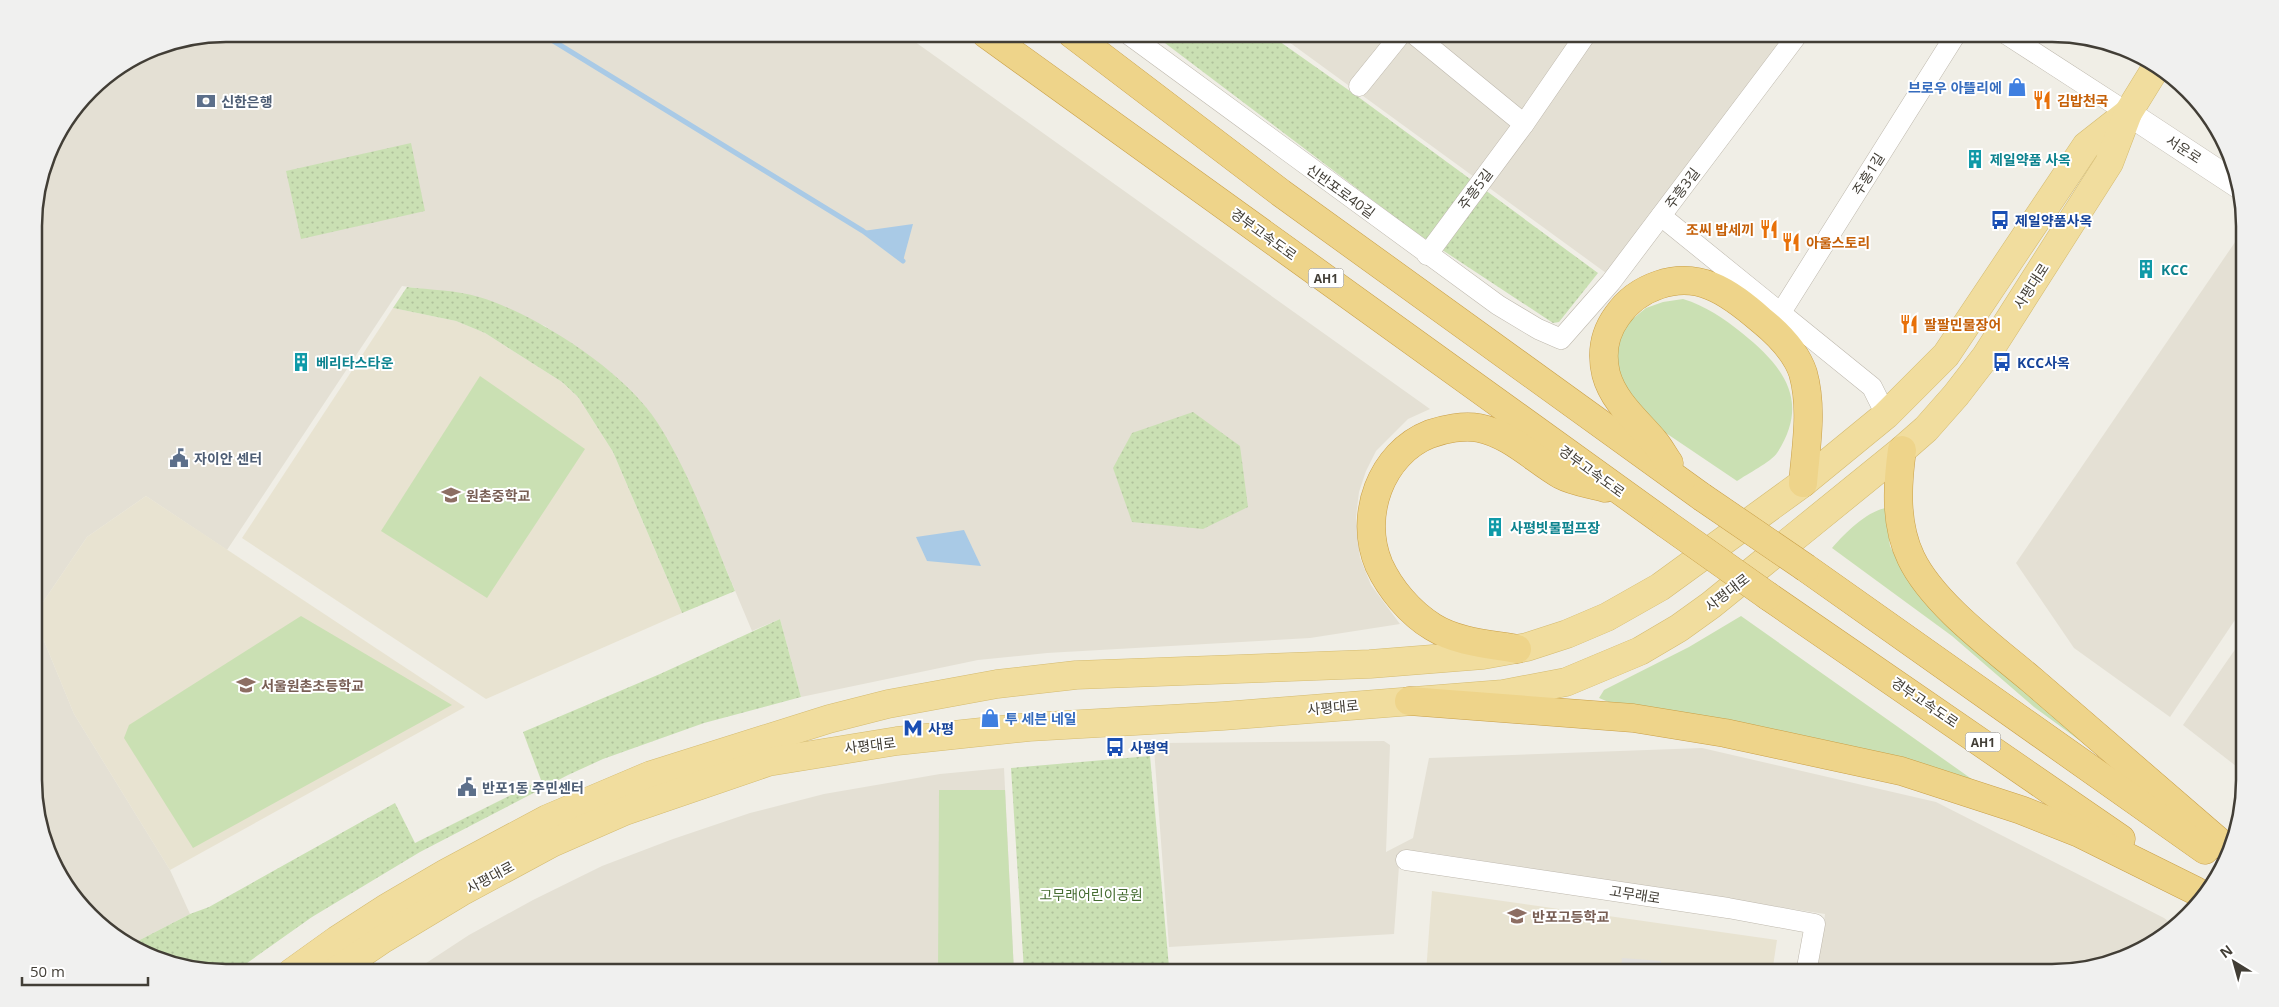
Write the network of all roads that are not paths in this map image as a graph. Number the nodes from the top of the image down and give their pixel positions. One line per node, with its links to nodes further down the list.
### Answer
1 (997, 42): 23 (highway, 경부고속도로 / AH1)
2 (1083, 42): 21 (highway)
3 (1139, 42): 16 (street, 신반포로40길)
4 (1395, 42): 11 (street)
5 (1424, 42): 13 (street)
6 (1580, 42): 13 (street, 주흥5길)
7 (1792, 42): 15 (street, 주흥3길)
8 (1951, 42): 17 (street, 주흥1길)
9 (2018, 42): 12 (street)
10 (2153, 73): 12 (main road, 사평대로)
11 (1359, 86)
12 (2128, 113): 14 (street, 서운로); 19 (main road, 사평대로); 20 (main road, 사평대로)
13 (1524, 124): 16 (street, 주흥5길)
14 (2230, 180)
15 (1661, 216): 17 (street); 18 (street, 주흥3길)
16 (1427, 255): 18 (street, 신반포로40길)
17 (1780, 314): 19 (street)
18 (1561, 338)
19 (1886, 415): 22 (main road, 사평대로)
20 (1902, 450): 25 (main road, 사평대로); 26 (highway)
21 (1680, 482): 22 (highway); 27 (highway, bridge)
22 (1802, 482): 24 (main road, 사평대로)
23 (1624, 494): 24 (highway); 29 (highway, 경부고속도로 / AH1, bridge)
24 (1517, 649): 31 (main road, 사평대로)
25 (1409, 701): 30 (highway); 32 (main road, 사평대로)
26 (2224, 846)
27 (2218, 859)
28 (1406, 860): 33 (street, 고무래로)
29 (2198, 892)
30 (2197, 893)
31 (304, 964)
32 (346, 964)
33 (1808, 964)

